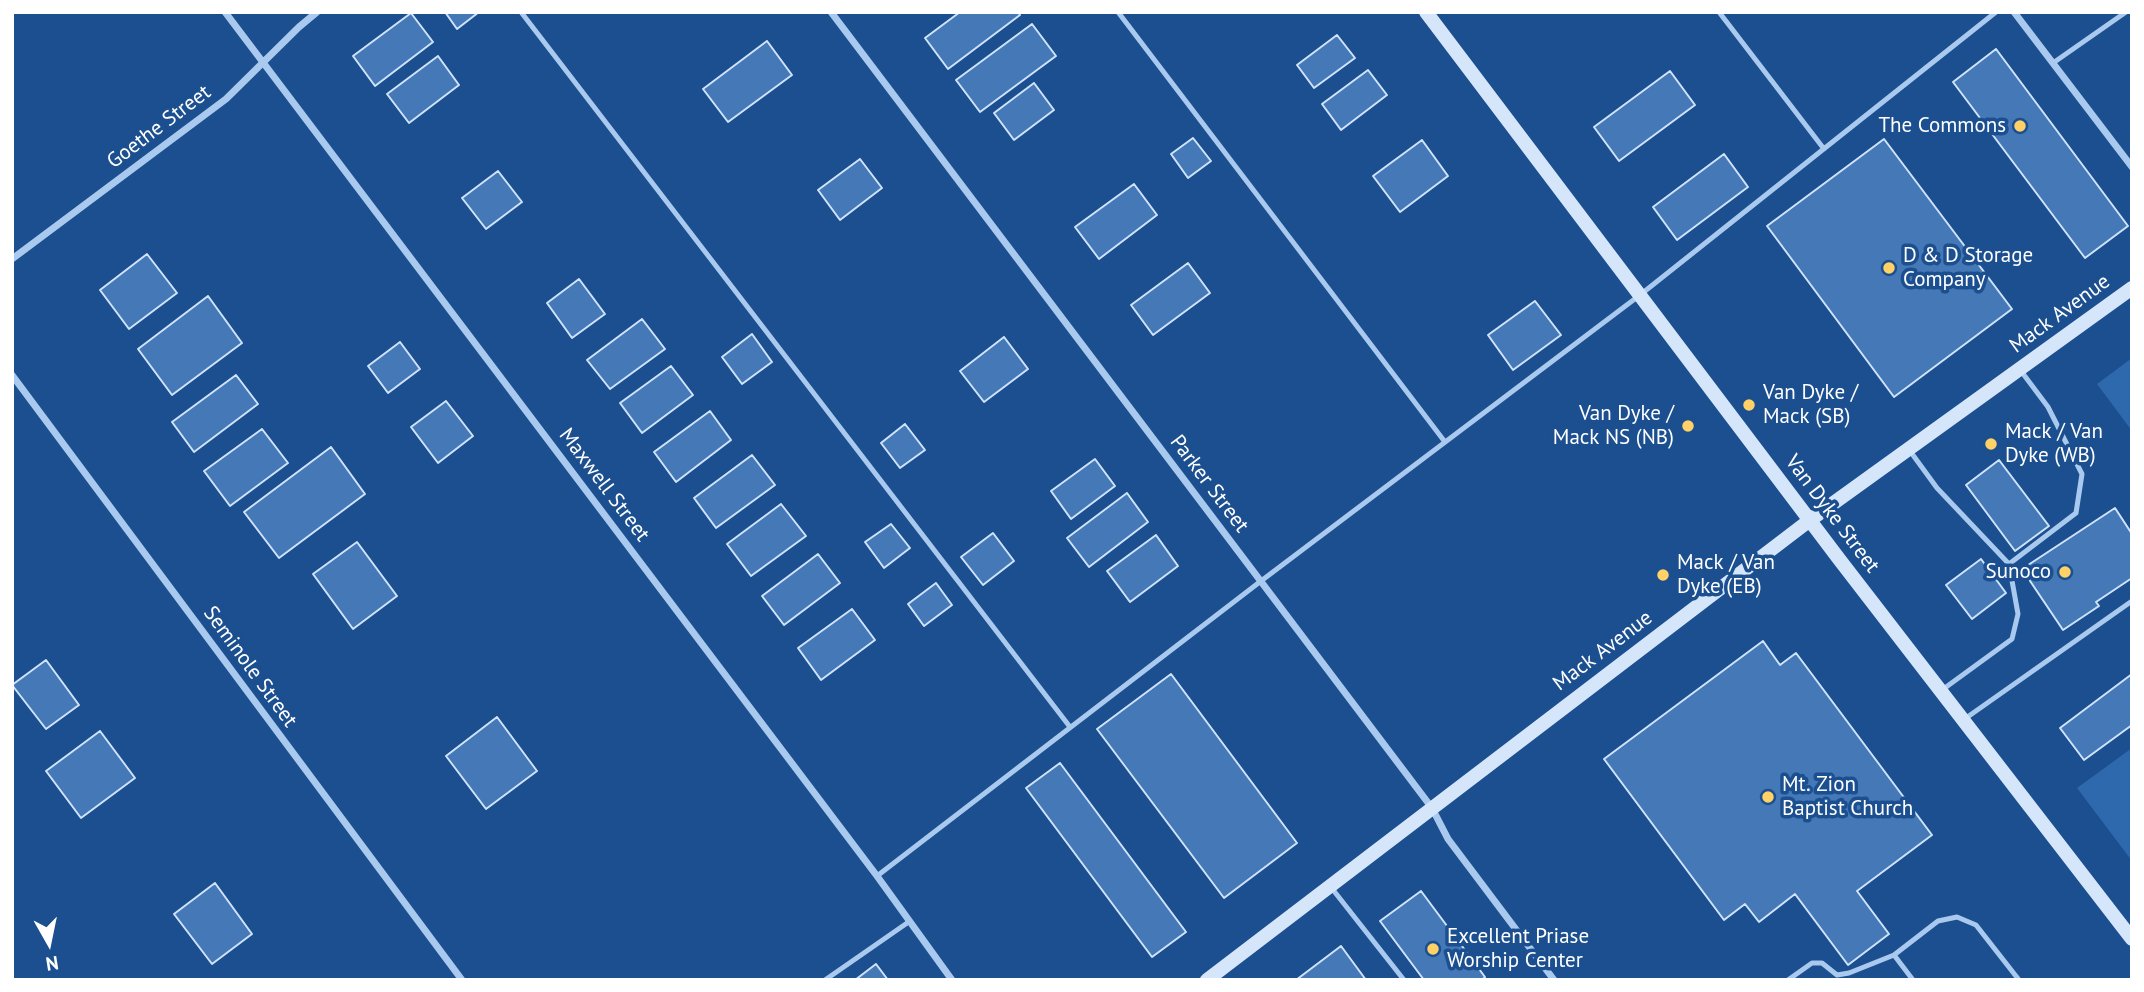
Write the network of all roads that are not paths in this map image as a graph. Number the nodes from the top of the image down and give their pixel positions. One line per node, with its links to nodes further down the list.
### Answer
1 (225, 12): 11 (street, Maxwell Street)
2 (317, 12): 11 (street, Goethe Street)
3 (521, 12): 28 (lane)
4 (831, 12): 24 (street, Parker Street)
5 (1118, 12): 20 (lane)
6 (1426, 12): 17 (main road, Van Dyke Street)
7 (1719, 12): 13 (lane)
8 (1996, 12): 13 (lane)
9 (2014, 12): 12 (street)
10 (2126, 12): 12 (lane)
11 (262, 62): 15 (street, Goethe Street); 30 (street, Maxwell Street)
12 (2053, 64): 14 (street)
13 (1824, 149): 17 (lane)
14 (2132, 167)
15 (12, 259)
16 (2132, 288): 18 (main road, Mack Avenue)
17 (1640, 295): 20 (lane); 22 (main road, Van Dyke Street)
18 (2020, 369): 21 (main road, Mack Avenue); 23 (lane)
19 (12, 374): 35 (street, Seminole Street)
20 (1445, 442): 24 (lane)
21 (1909, 449): 22 (main road, Mack Avenue); 23 (lane)
22 (1810, 520): 26 (main road, Van Dyke Street); 29 (main road, Mack Avenue)
23 (2009, 564): 26 (lane)
24 (1261, 581): 28 (lane); 29 (street, Parker Street)
25 (2132, 601): 27 (lane)
26 (1941, 690): 27 (main road, Van Dyke Street)
27 (1964, 720): 33 (main road, Van Dyke Street)
28 (1070, 727): 30 (lane)
29 (1432, 807): 31 (main road, Mack Avenue); 40 (street, Parker Street)
30 (877, 876): 32 (street, Maxwell Street)
31 (1331, 886): 38 (main road, Mack Avenue); 39 (lane)
32 (910, 921): 36 (lane); 37 (street, Maxwell Street)
33 (2132, 939)
34 (1894, 955): 41 (lane); 42 (lane); 43 (lane)
35 (462, 980)
36 (825, 980)
37 (952, 980)
38 (1207, 980)
39 (1404, 980)
40 (1554, 980)
41 (1788, 980)
42 (1913, 980)
43 (2020, 980)

